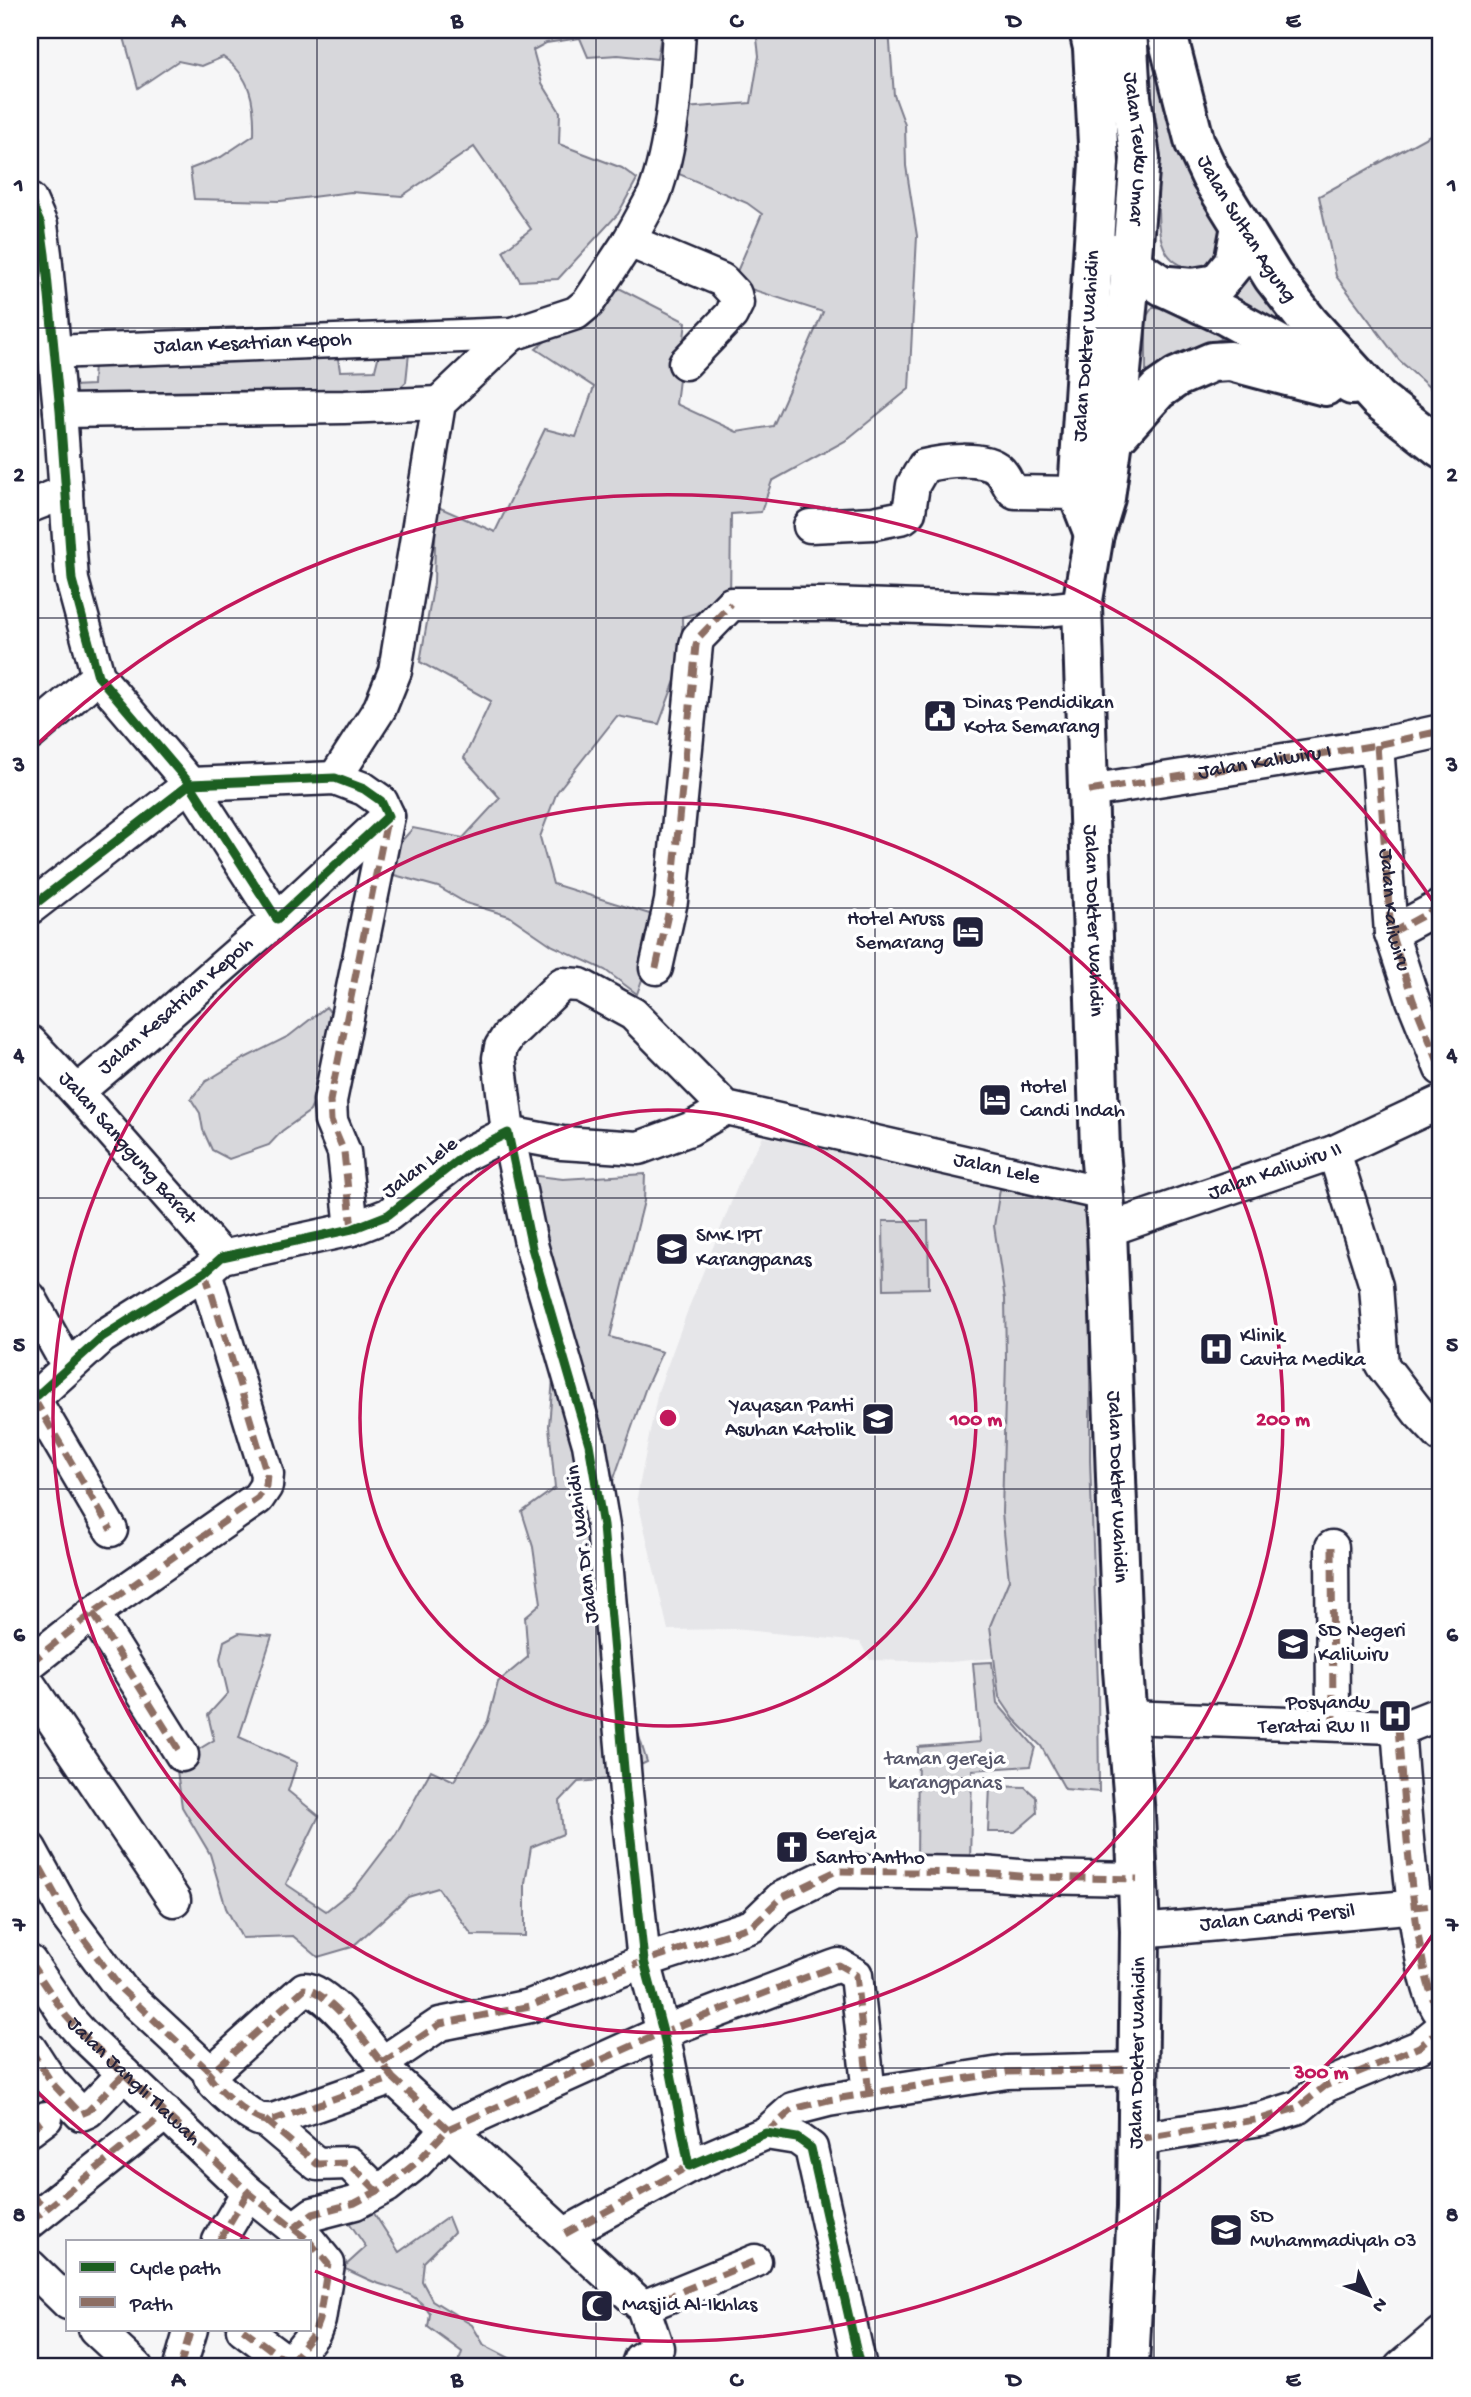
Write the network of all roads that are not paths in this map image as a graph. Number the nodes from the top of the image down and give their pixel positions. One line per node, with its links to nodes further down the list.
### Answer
1 (679, 30): 8 (street, Jalan Kesatrian Kepoh)
2 (1089, 30): 7 (highway, Jalan Teuku Umar)
3 (1128, 30): 9 (highway, Jalan Teuku Umar)
4 (1166, 30): 6 (highway, Jalan Sultan Agung)
5 (30, 200): 11 (street)
6 (1241, 226): 9 (highway); 13 (highway, Jalan Sultan Agung)
7 (1095, 239): 9 (highway, Jalan Sultan Agung); 19 (highway, Jalan Dokter Wahidin)
8 (629, 241): 10 (street, Jalan Kesatrian Kepoh); 12 (street)
9 (1147, 276): 13 (highway, Jalan Sultan Agung); 16 (highway, Jalan Dokter Wahidin)
10 (512, 334): 11 (street, Jalan Kesatrian Kepoh); 14 (street, Jalan Kesatrian Kepoh)
11 (54, 352): 15 (street)
12 (685, 363)
13 (1378, 399): 16 (highway); 17 (highway, Jalan Sultan Agung)
14 (439, 403): 15 (street); 28 (street)
15 (60, 411): 18 (street)
16 (1112, 441): 22 (highway, Jalan Dokter Wahidin)
17 (1441, 448)
18 (66, 492): 20 (street); 24 (street)
19 (1078, 493): 21 (street); 22 (highway, Jalan Dokter Wahidin)
20 (30, 506)
21 (810, 526)
22 (1094, 534): 23 (highway, Jalan Dokter Wahidin)
23 (1082, 606): 30 (highway, Jalan Dokter Wahidin); 36 (street)
24 (98, 676): 26 (street); 29 (street)
25 (1441, 731): 27 (street, Jalan Kaliwiru I)
26 (30, 734)
27 (1377, 745): 30 (street, Jalan Kaliwiru I); 35 (street, Jalan Kaliwiru)
28 (335, 778): 29 (street); 31 (street)
29 (190, 784): 33 (street); 34 (street)
30 (1089, 790): 44 (highway, Jalan Dokter Wahidin)
31 (388, 816): 34 (street, Jalan Kesatrian Kepoh); 45 (street)
32 (1441, 906): 35 (street)
33 (30, 908)
34 (277, 919): 39 (street, Jalan Kesatrian Kepoh)
35 (1391, 933): 38 (street, Jalan Kaliwiru)
36 (656, 968)
37 (30, 1042): 39 (street, Jalan Sanggung Barat)
38 (1441, 1069)
39 (76, 1092): 46 (street, Jalan Sanggung Barat)
40 (1441, 1102): 43 (street, Jalan Kaliwiru II)
41 (726, 1108): 42 (street); 42 (street); 44 (street, Jalan Lele)
42 (508, 1133): 45 (street, Jalan Lele); 66 (street, Jalan Dr. Wahidin)
43 (1334, 1152): 44 (street, Jalan Kaliwiru II); 50 (street)
44 (1105, 1212): 57 (highway, Jalan Dokter Wahidin)
45 (352, 1229): 46 (street, Jalan Lele)
46 (214, 1265): 48 (street, Jalan Lele); 53 (street)
47 (30, 1298): 48 (street)
48 (68, 1366): 49 (street, Jalan Lele)
49 (32, 1400): 51 (street)
50 (1441, 1436)
51 (111, 1530)
52 (1332, 1547): 58 (street)
53 (93, 1613): 54 (street); 60 (street)
54 (30, 1663)
55 (30, 1686): 63 (street)
56 (1441, 1713): 59 (street)
57 (1127, 1717): 58 (street); 62 (highway, Jalan Dokter Wahidin)
58 (1333, 1724): 59 (street)
59 (1398, 1727): 64 (street)
60 (182, 1755)
61 (30, 1849): 74 (street)
62 (1137, 1879): 65 (highway, Jalan Dokter Wahidin); 66 (street)
63 (174, 1900)
64 (1427, 1905): 65 (street, Jalan Candi Persil); 68 (street)
65 (1140, 1931): 72 (highway, Jalan Dokter Wahidin)
66 (644, 1961): 70 (street, Jalan Dr. Wahidin); 73 (street)
67 (30, 1962): 75 (street, Jalan Jangli Tlawah)
68 (1441, 2013)
69 (1441, 2029): 81 (street)
70 (663, 2032): 76 (street); 79 (street); 82 (street, Jalan Dr. Wahidin)
71 (30, 2049): 75 (street)
72 (1138, 2069): 76 (street); 81 (highway, Jalan Dokter Wahidin)
73 (387, 2071): 74 (street); 78 (street); 79 (street)
74 (211, 2073): 78 (street)
75 (124, 2074): 77 (street, Jalan Jangli Tlawah)
76 (869, 2094): 80 (street)
77 (166, 2113): 84 (street, Jalan Jangli Tlawah); 85 (street)
78 (265, 2120): 83 (street)
79 (448, 2129): 83 (street); 86 (street)
80 (766, 2133): 82 (street); 102 (street)
81 (1138, 2139): 103 (highway, Jalan Dokter Wahidin)
82 (689, 2166): 86 (street)
83 (377, 2191): 87 (street)
84 (248, 2192): 87 (street, Jalan Jangli Tlawah); 88 (street)
85 (35, 2208)
86 (565, 2234): 93 (street)
87 (304, 2237)
88 (220, 2240)
89 (312, 2246): 98 (street, Jalan Jangli Tlawah)
90 (755, 2261): 93 (street)
91 (30, 2266): 92 (street)
92 (66, 2301)
93 (643, 2307): 101 (street)
94 (96, 2330): 99 (street)
95 (191, 2330): 100 (street)
96 (244, 2330): 98 (street)
97 (1441, 2333): 104 (street)
98 (292, 2365)
99 (136, 2367)
100 (180, 2367)
101 (637, 2367)
102 (860, 2367)
103 (1126, 2367)
104 (1401, 2367)

